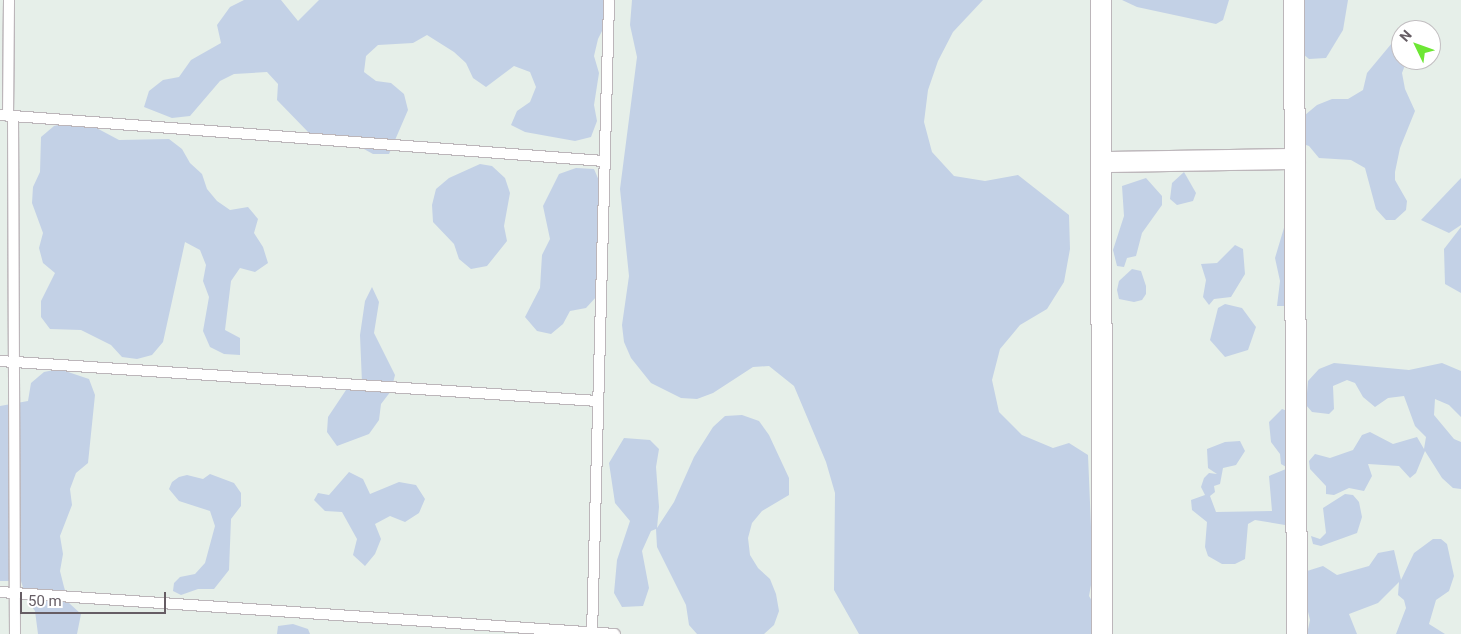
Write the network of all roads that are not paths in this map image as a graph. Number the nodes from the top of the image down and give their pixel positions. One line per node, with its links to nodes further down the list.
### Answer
1 (9, 0): 5 (lane)
2 (608, 0): 7 (lane)
3 (1101, 0): 8 (street)
4 (1294, 0): 6 (street)
5 (7, 116): 7 (lane); 10 (lane)
6 (1295, 159): 8 (street); 18 (street)
7 (604, 161): 11 (lane)
8 (1104, 162): 17 (street)
9 (0, 361): 10 (lane)
10 (14, 363): 11 (lane); 13 (lane)
11 (598, 401): 14 (lane)
12 (0, 592): 13 (lane)
13 (15, 593): 14 (lane); 15 (lane)
14 (592, 633): 16 (lane)
15 (15, 634)
16 (615, 634)
17 (1102, 634)
18 (1297, 634)

